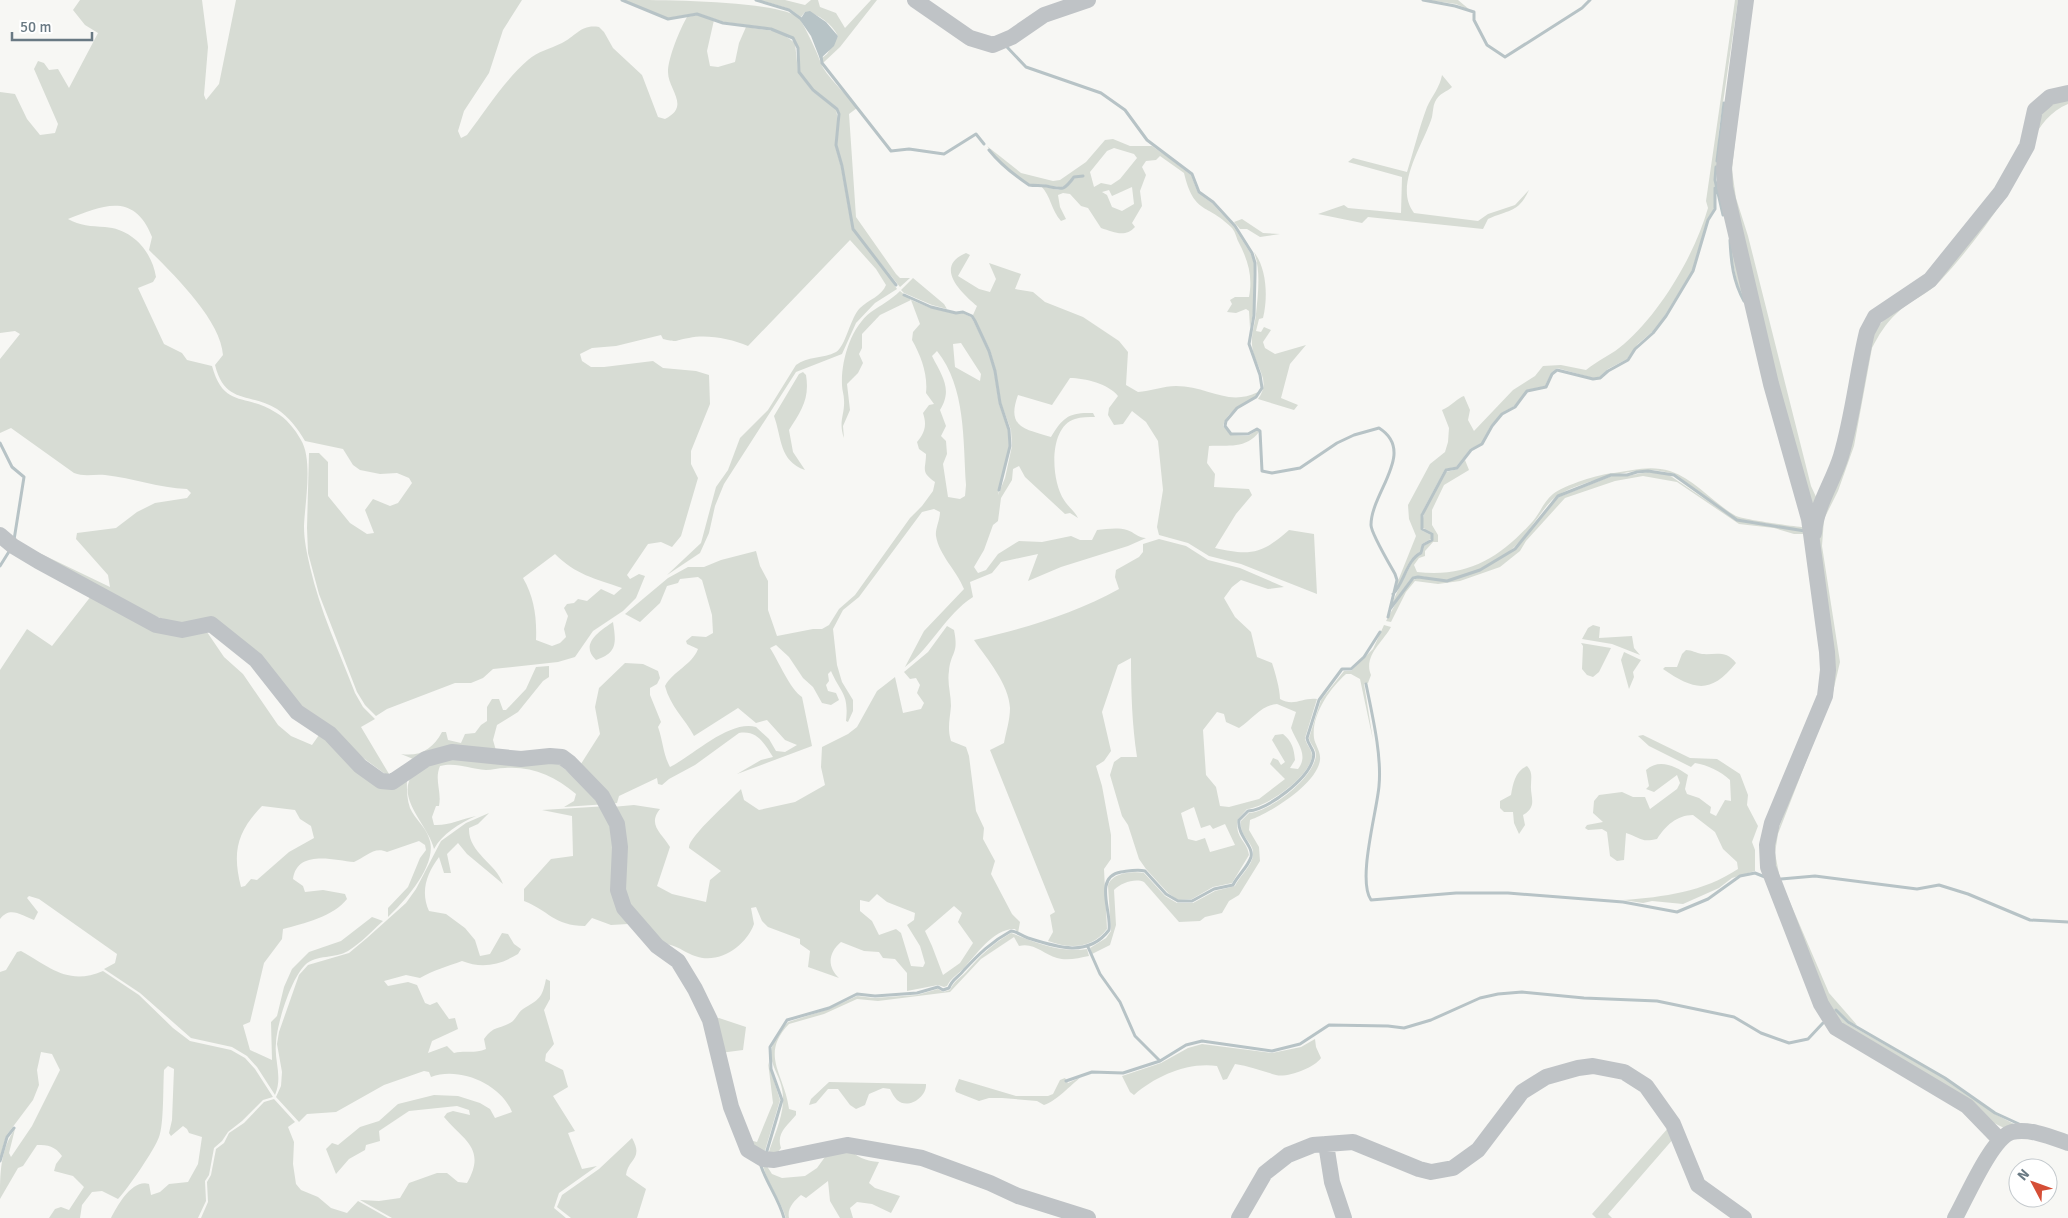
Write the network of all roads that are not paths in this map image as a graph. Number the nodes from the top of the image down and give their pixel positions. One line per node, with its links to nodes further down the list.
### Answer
1 (915, 0): 2 (street)
2 (1088, 0)
3 (1746, 0): 6 (street)
4 (2068, 93): 6 (street)
5 (0, 534): 10 (street)
6 (1813, 550): 7 (street)
7 (2000, 1140): 8 (street); 14 (street)
8 (2068, 1143)
9 (1326, 1144): 11 (street); 12 (street); 13 (street)
10 (1088, 1218)
11 (1239, 1218)
12 (1344, 1218)
13 (1744, 1218)
14 (1955, 1218)

